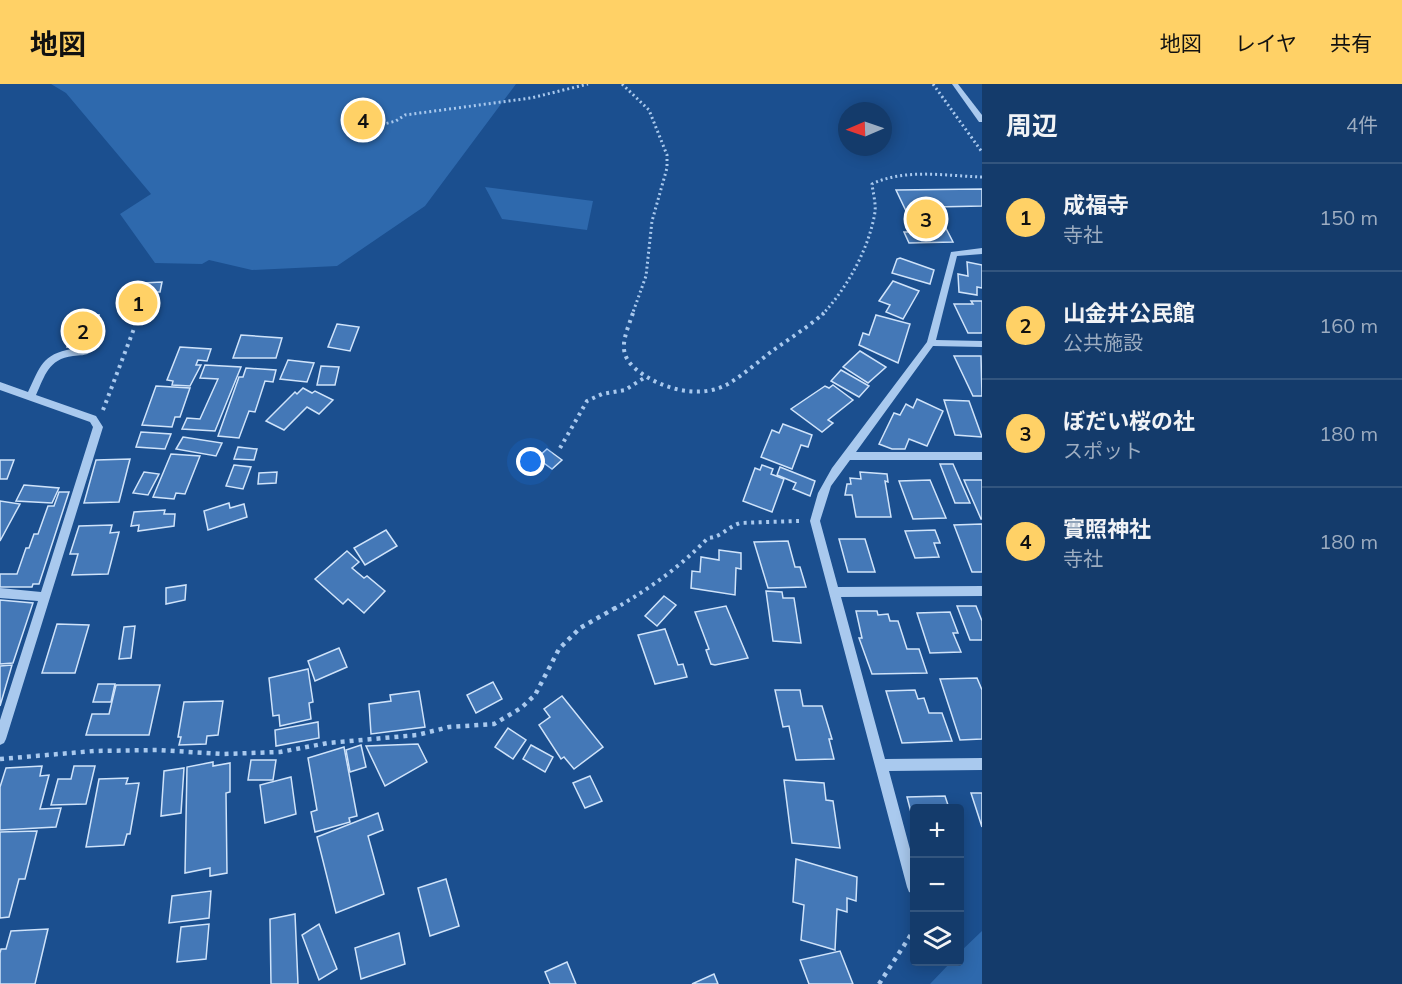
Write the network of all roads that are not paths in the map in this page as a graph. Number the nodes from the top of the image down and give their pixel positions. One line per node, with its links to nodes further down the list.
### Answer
1 (955, 84): 2 (street)
2 (982, 120)
3 (982, 252): 4 (street)
4 (931, 343): 5 (street); 9 (street)
5 (982, 344)
6 (86, 352): 8 (street)
7 (0, 386): 8 (street)
8 (32, 397): 14 (street)
9 (848, 456): 10 (street); 12 (street)
10 (982, 456)
11 (982, 591): 12 (street)
12 (834, 592): 17 (street)
13 (0, 593): 14 (street)
14 (45, 597): 15 (street)
15 (0, 739)
16 (982, 764): 17 (street)
17 (881, 765): 18 (street)
18 (910, 869)

